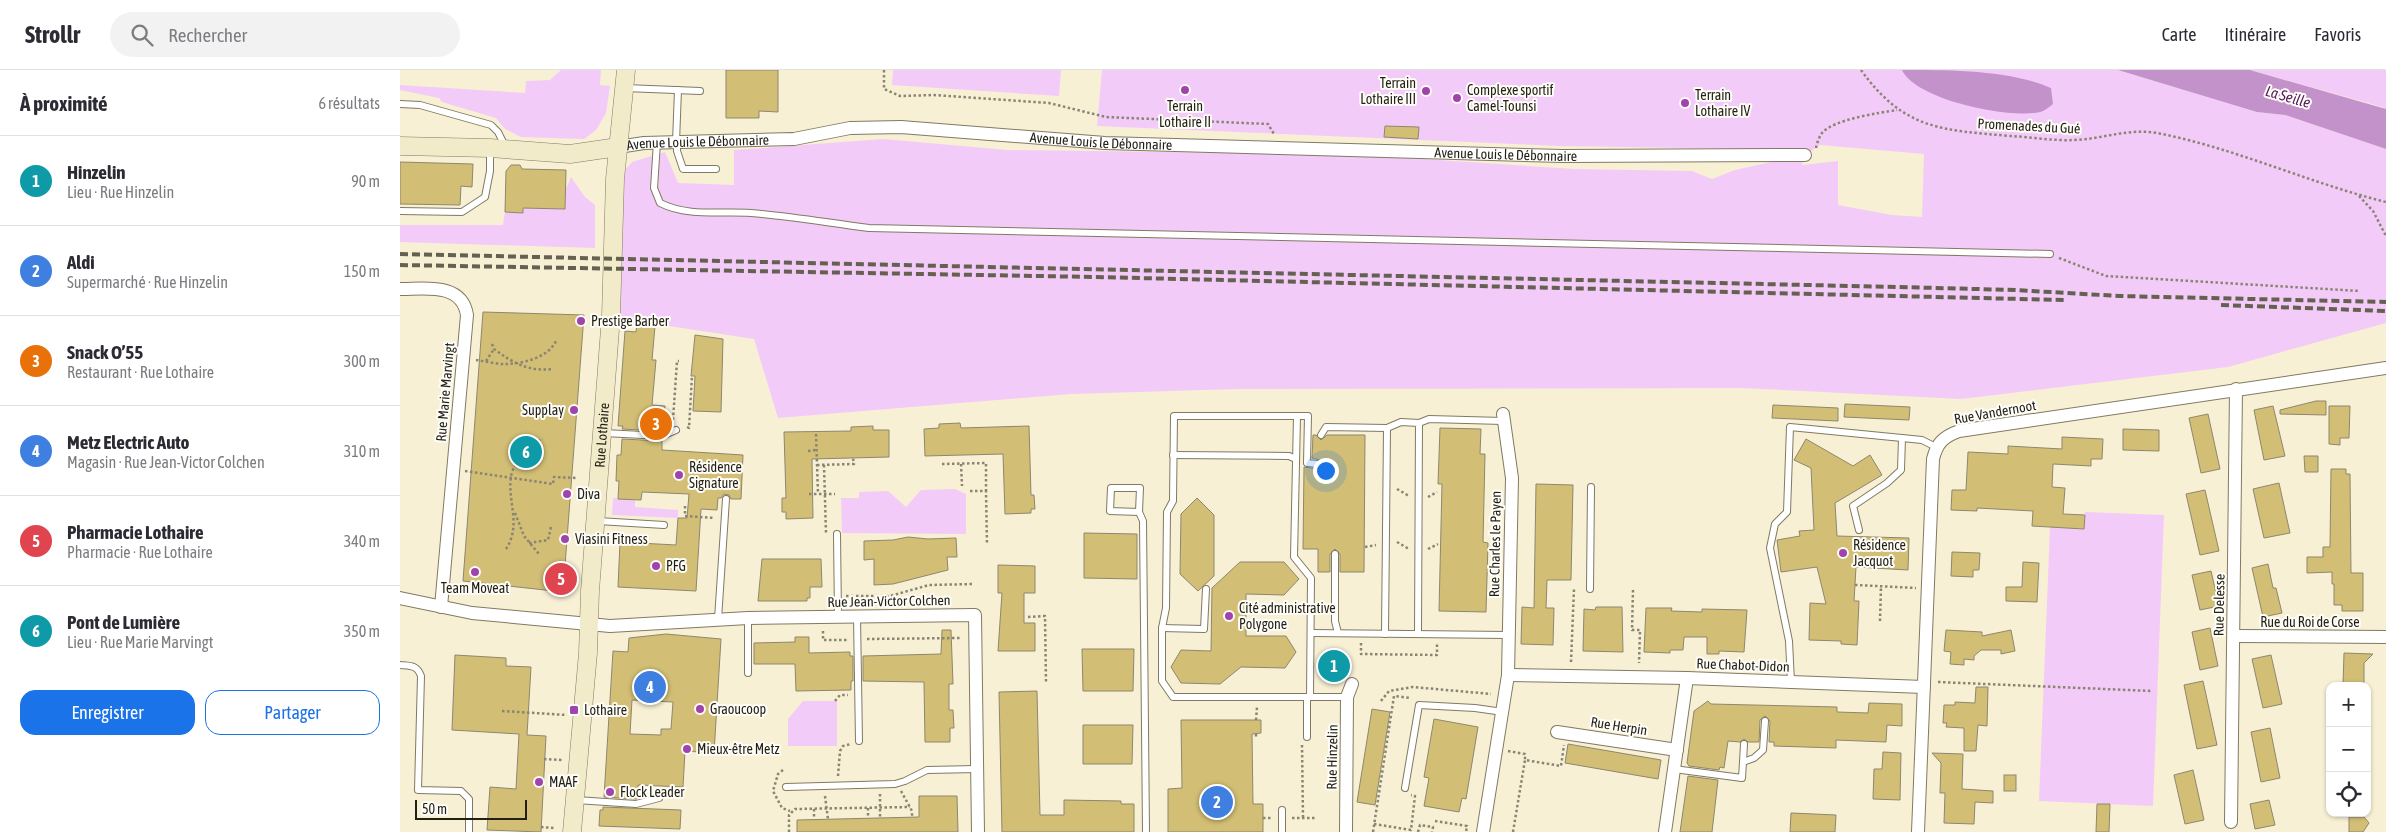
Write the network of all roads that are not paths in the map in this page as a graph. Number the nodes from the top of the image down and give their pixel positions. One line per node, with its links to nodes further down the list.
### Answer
1 (625, 79): 2 (lane); 8 (street, Rue Lothaire)
2 (678, 90): 3 (lane); 6 (lane)
3 (700, 91)
4 (400, 104): 9 (lane)
5 (657, 142): 6 (street, Avenue Louis le Débonnaire); 8 (street, Avenue Louis le Débonnaire); 13 (lane)
6 (676, 142): 10 (street, Avenue Louis le Débonnaire); 11 (lane)
7 (400, 146): 9 (street, Avenue Louis le Débonnaire)
8 (618, 147): 9 (street, Avenue Louis le Débonnaire); 22 (street, Rue Lothaire)
9 (498, 149): 12 (lane)
10 (1806, 155)
11 (716, 169)
12 (400, 211)
13 (2050, 254)
14 (400, 289): 40 (street, Rue Marie Marvingt)
15 (2386, 368): 16 (street, Rue Vandernoot)
16 (2236, 389): 25 (street, Rue Vandernoot); 52 (street, Rue Delesse)
17 (1297, 416): 26 (lane); 27 (lane); 28 (lane)
18 (1503, 418): 19 (lane); 51 (street, Rue Charles le Payen)
19 (1420, 423): 21 (lane); 50 (lane)
20 (677, 428): 22 (lane)
21 (1387, 428): 23 (lane); 49 (lane)
22 (602, 433): 32 (street, Rue Lothaire)
23 (1321, 434)
24 (1902, 438): 25 (lane); 34 (lane); 58 (lane)
25 (1936, 447): 60 (street)
26 (1173, 455): 27 (lane); 46 (lane)
27 (1296, 458): 47 (lane)
28 (1318, 464)
29 (1591, 487): 38 (lane)
30 (726, 499): 44 (lane)
31 (1139, 512): 31 (lane); 82 (lane)
32 (595, 521): 33 (lane); 45 (street, Rue Lothaire)
33 (664, 525)
34 (1859, 530)
35 (837, 534): 41 (lane)
36 (1335, 554): 48 (lane)
37 (1206, 589): 46 (lane)
38 (1590, 589)
39 (400, 598): 40 (street, Rue Jean-Victor Colchen)
40 (441, 607): 45 (street, Rue Jean-Victor Colchen)
41 (838, 617): 42 (street, Rue Jean-Victor Colchen); 43 (street, Rue Jean-Victor Colchen)
42 (857, 617): 67 (lane); 71 (street, Rue Jean-Victor Colchen)
43 (748, 618): 44 (street, Rue Jean-Victor Colchen); 55 (lane)
44 (718, 620): 45 (street, Rue Jean-Victor Colchen)
45 (588, 624): 76 (street, Rue Lothaire)
46 (1162, 628): 61 (lane)
47 (1311, 633): 48 (lane); 61 (lane)
48 (1338, 633): 49 (lane)
49 (1386, 634): 50 (lane)
50 (1418, 634): 51 (lane)
51 (1508, 635): 56 (street, Rue Charles le Payen)
52 (2234, 636): 53 (street, Rue du Roi de Corse); 78 (street, Rue Delesse)
53 (2386, 637)
54 (400, 665): 79 (lane)
55 (748, 673)
56 (1508, 675): 57 (street); 63 (street, Rue Charles le Payen)
57 (1687, 678): 58 (street, Rue Chabot-Didon); 69 (street, Rue Chabot-Didon)
58 (1791, 682): 60 (street, Rue Chabot-Didon)
59 (1352, 684): 62 (street, Rue Hinzelin)
60 (1924, 684): 87 (street)
61 (1308, 697): 62 (lane); 66 (lane)
62 (1347, 697): 84 (street, Rue Hinzelin)
63 (1502, 712): 74 (lane); 85 (street, Rue Charles le Payen)
64 (1765, 721): 70 (lane)
65 (1562, 732): 69 (street, Rue Herpin)
66 (1305, 737)
67 (859, 741)
68 (1744, 744): 70 (lane)
69 (1677, 750): 72 (street, Rue Chabot-Didon)
70 (1743, 762): 72 (lane)
71 (977, 769): 73 (lane); 81 (street, Rue Jean-Victor Colchen)
72 (1674, 769): 86 (street, Rue Chabot-Didon)
73 (786, 786)
74 (1405, 788)
75 (659, 798): 76 (lane)
76 (575, 800): 80 (street, Rue Lothaire)
77 (1282, 810): 83 (lane)
78 (2231, 822)
79 (469, 832)
80 (572, 832)
81 (978, 832)
82 (1146, 832)
83 (1282, 832)
84 (1346, 832)
85 (1483, 832)
86 (1665, 832)
87 (1918, 832)

